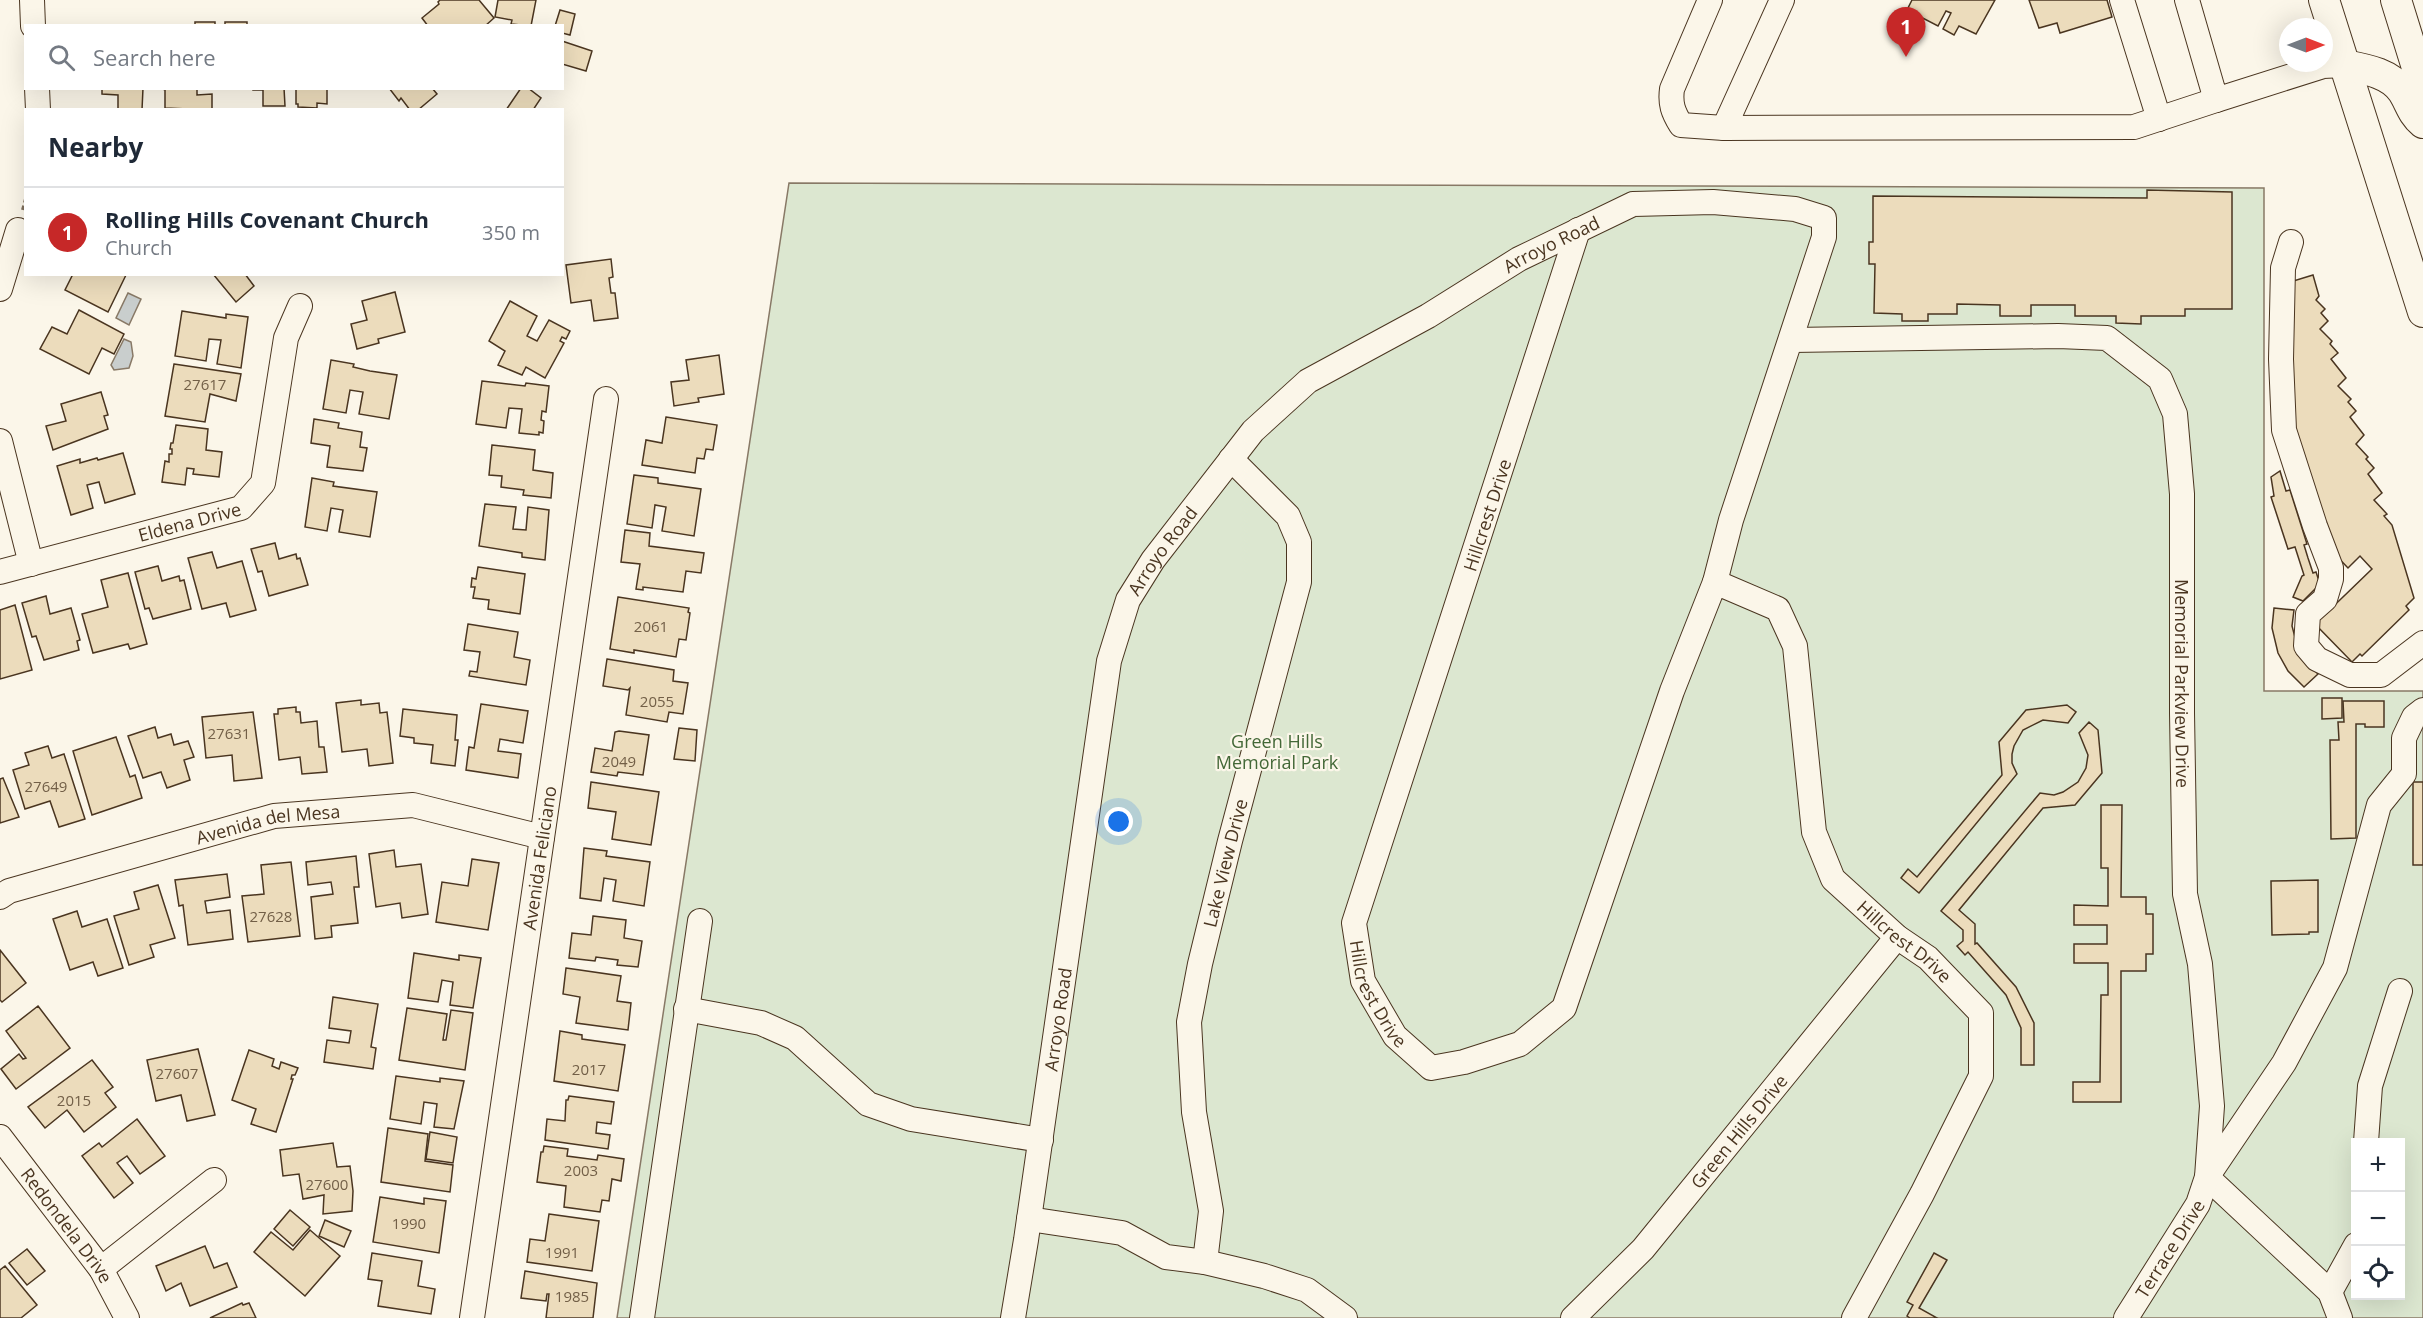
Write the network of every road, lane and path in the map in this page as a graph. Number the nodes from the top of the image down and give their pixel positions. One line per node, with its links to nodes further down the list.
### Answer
1 (32, 0): 8 (street)
2 (1710, 0): 16 (street)
3 (1782, 0): 16 (street)
4 (2122, 0): 14 (street)
5 (2187, 0): 12 (street)
6 (2324, 0): 9 (main road)
7 (2396, 0): 10 (main road)
8 (33, 24)
9 (2344, 65): 12 (street); 15 (main road); 23 (main road)
10 (2423, 87)
11 (37, 90): 13 (street)
12 (2216, 100): 14 (street)
13 (38, 108)
14 (2159, 119): 16 (street)
15 (2423, 123)
16 (1724, 128)
17 (1824, 218): 19 (street, Arroyo Road); 24 (street, Hillcrest Drive)
18 (18, 230): 21 (street)
19 (1578, 230): 27 (street, Arroyo Road); 30 (street, Hillcrest Drive)
20 (2291, 242): 31 (street)
21 (0, 289)
22 (300, 306): 28 (street, Eldena Drive)
23 (2423, 312)
24 (1792, 340): 30 (street, Hillcrest Drive); 42 (street, Memorial Parkview Drive)
25 (606, 399): 33 (street, Avenida Feliciano)
26 (0, 441): 28 (street)
27 (1231, 459): 41 (street, Arroyo Road); 46 (street, Lake View Drive)
28 (30, 564): 29 (street, Eldena Drive)
29 (0, 572)
30 (1715, 582): 36 (street, Hillcrest Drive)
31 (2423, 643)
32 (2423, 710): 42 (street)
33 (542, 837): 34 (street, Avenida del Mesa); 50 (street, Avenida Feliciano)
34 (0, 897)
35 (700, 921): 38 (street)
36 (1897, 937): 54 (street, Green Hills Drive); 55 (street, Hillcrest Drive)
37 (2400, 991): 40 (street)
38 (686, 1009): 41 (street); 51 (street)
39 (0, 1137): 47 (street, Redondela Drive)
40 (2366, 1138)
41 (1041, 1140): 44 (street, Arroyo Road)
42 (2207, 1177): 48 (street); 56 (street, Terrace Drive)
43 (214, 1180): 47 (street)
44 (1029, 1219): 46 (street); 52 (street, Arroyo Road)
45 (2354, 1246): 48 (street)
46 (1205, 1262): 53 (street)
47 (101, 1269): 49 (street, Redondela Drive)
48 (2330, 1292): 57 (street)
49 (127, 1318)
50 (472, 1318)
51 (642, 1318)
52 (1013, 1318)
53 (1345, 1318)
54 (1573, 1318)
55 (1854, 1318)
56 (2126, 1318)
57 (2340, 1318)

